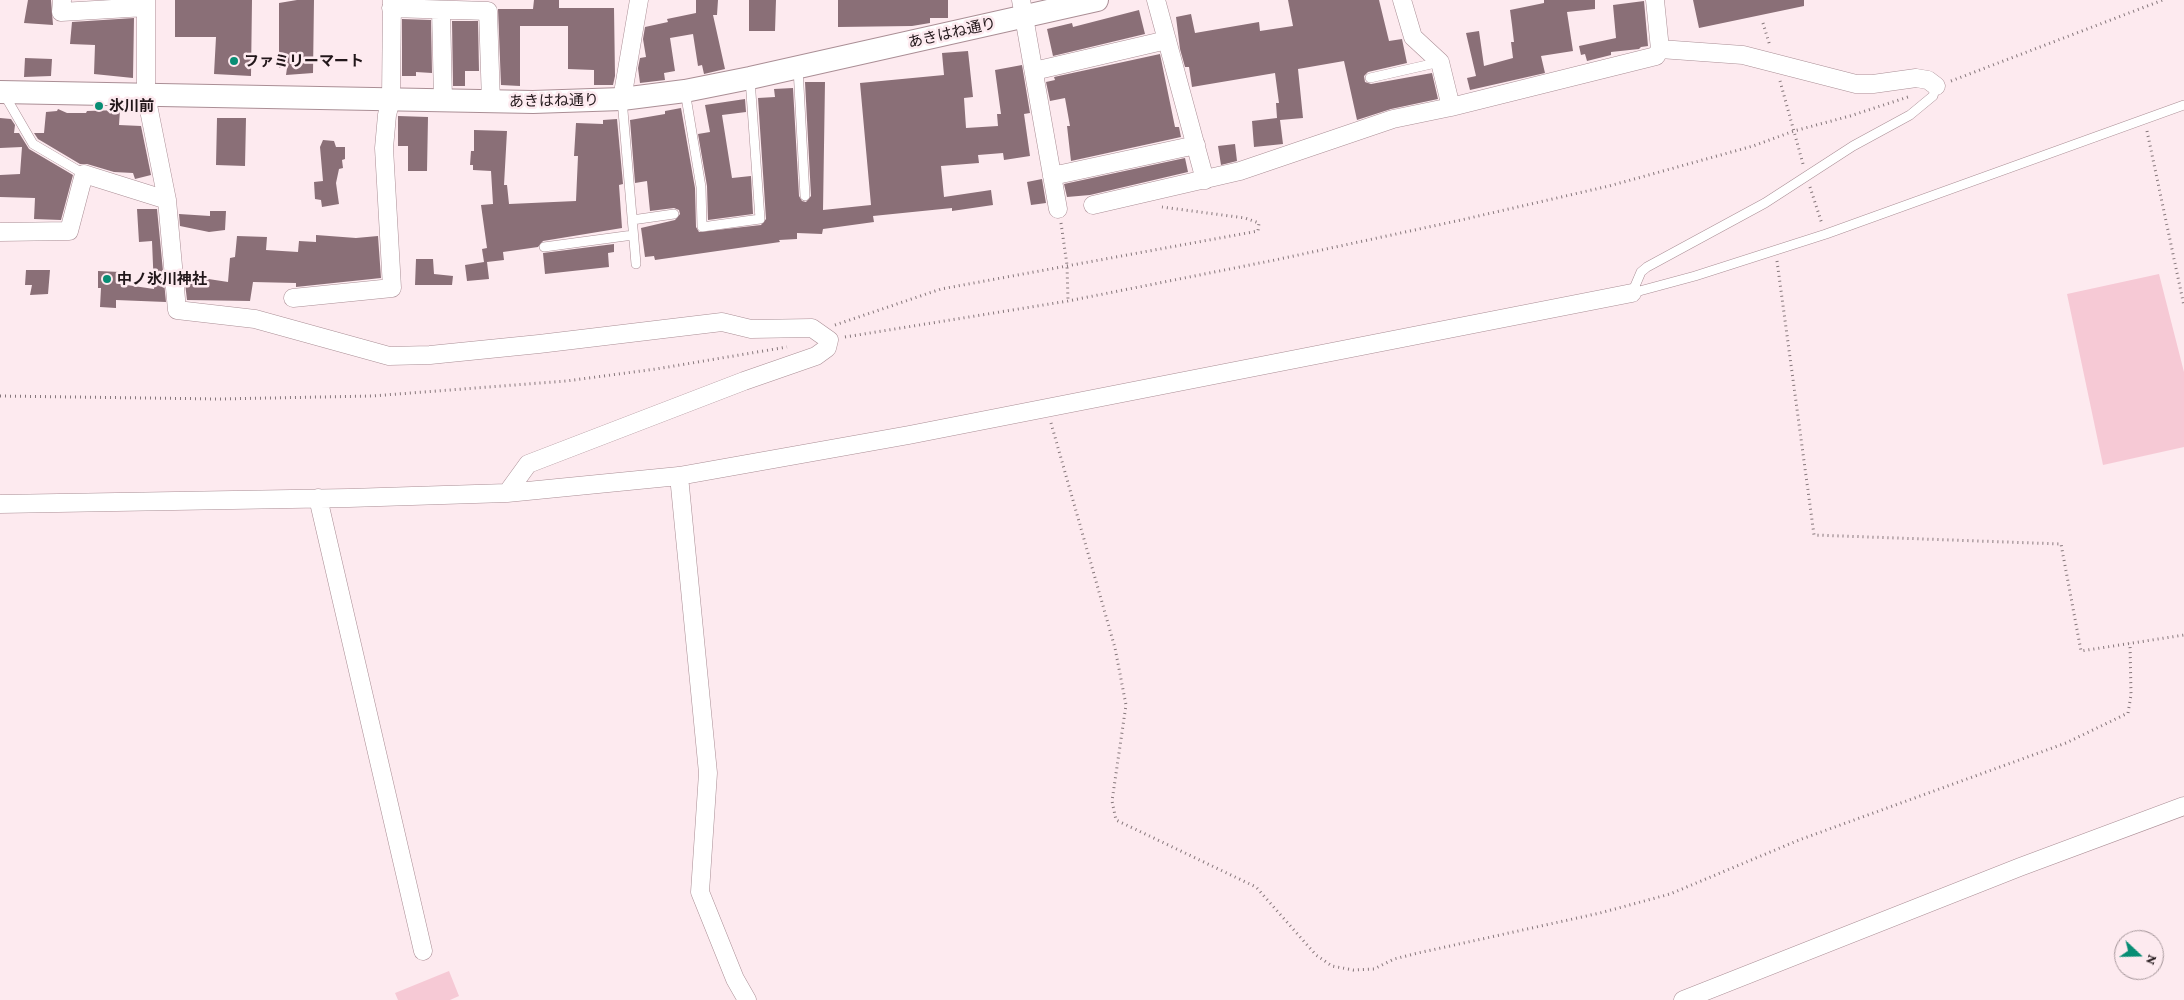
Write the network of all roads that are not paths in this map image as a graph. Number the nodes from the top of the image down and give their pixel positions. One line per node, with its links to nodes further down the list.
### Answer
1 (62, 0): 7 (street)
2 (639, 0): 23 (street)
3 (1097, 0): 9 (street, あきはね通り)
4 (1156, 0): 11 (street)
5 (1402, 0): 13 (street)
6 (1655, 0): 12 (street)
7 (146, 4): 21 (street)
8 (391, 4): 10 (street); 22 (street)
9 (1023, 8): 14 (street, あきはね通り); 15 (street)
10 (441, 10): 24 (street); 25 (street)
11 (1167, 40): 15 (street); 28 (street)
12 (1660, 49): 18 (street); 27 (street)
13 (1440, 62): 17 (lane); 27 (street)
14 (798, 68): 16 (street, あきはね通り); 32 (lane)
15 (1034, 71): 30 (street)
16 (750, 78): 20 (street, あきはね通り); 20 (lane)
17 (1370, 78)
18 (1936, 86): 42 (lane)
19 (1, 91): 21 (street, あきはね通り); 29 (lane)
20 (685, 91): 23 (street, あきはね通り)
21 (146, 95): 22 (street, あきはね通り); 33 (street)
22 (392, 99): 24 (street, あきはね通り); 43 (street)
23 (622, 99): 25 (street, あきはね通り); 37 (lane)
24 (443, 100): 25 (street, あきはね通り)
25 (491, 102)
26 (2184, 105): 42 (lane)
27 (1451, 107): 31 (street)
28 (1196, 145): 30 (street); 31 (street)
29 (84, 174): 33 (street); 38 (street)
30 (1052, 176): 35 (street)
31 (1205, 180): 34 (street)
32 (804, 196)
33 (167, 200): 45 (street)
34 (1093, 205)
35 (1058, 209)
36 (674, 214): 37 (lane)
37 (632, 220): 39 (lane)
38 (0, 232)
39 (634, 235): 40 (lane); 41 (lane)
40 (544, 247)
41 (636, 264)
42 (1632, 293): 44 (street)
43 (293, 298)
44 (678, 476): 45 (street); 50 (street)
45 (507, 493): 46 (street)
46 (318, 498): 47 (street); 49 (street)
47 (0, 504)
48 (2184, 806): 51 (street)
49 (423, 951)
50 (747, 1000)
51 (1683, 1000)

